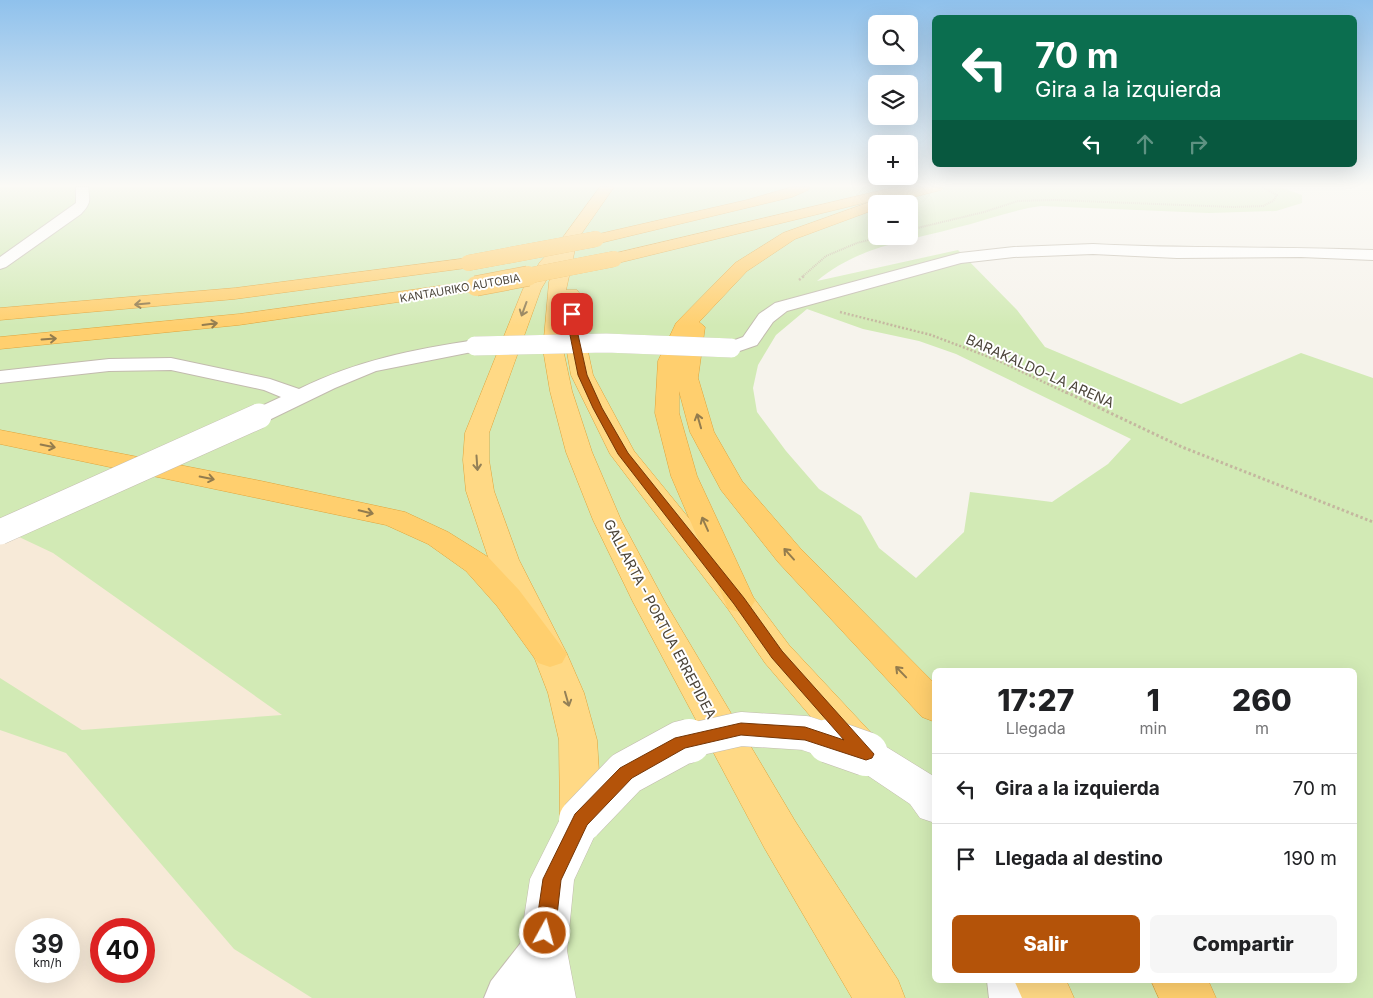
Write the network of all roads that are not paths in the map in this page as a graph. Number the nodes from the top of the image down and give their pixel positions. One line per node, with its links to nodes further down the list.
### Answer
1 (44, 234): 8 (street)
2 (574, 234): 7 (highway, GALLARTA - PORTUA ERREPIDEA)
3 (653, 234): 9 (highway)
4 (667, 234): 9 (highway, KANTAURIKO AUTOBIA)
5 (678, 234): 9 (highway, KANTAURIKO AUTOBIA)
6 (795, 234): 14 (highway)
7 (570, 240): 22 (highway); 23 (highway, one-way to 23); 34 (highway, GALLARTA - PORTUA ERREPIDEA)
8 (32, 243): 10 (street); 12 (street)
9 (606, 248): 13 (highway, KANTAURIKO AUTOBIA, bridge); 13 (highway, bridge)
10 (0, 252)
11 (1373, 255): 19 (street, bridge)
12 (0, 264)
13 (472, 274): 15 (highway, one-way to 15); 16 (highway, KANTAURIKO AUTOBIA); 17 (highway, KANTAURIKO AUTOBIA, one-way to 13)
14 (712, 294): 22 (highway, one-way to 14); 24 (highway, one-way to 14)
15 (0, 314)
16 (0, 328)
17 (0, 343)
18 (0, 377): 19 (street)
19 (301, 397): 21 (street, bridge)
20 (0, 437): 23 (highway, one-way to 23)
21 (0, 532)
22 (739, 601): 25 (highway)
23 (550, 654): 27 (highway, one-way to 27)
24 (932, 704)
25 (866, 754): 26 (street); 27 (street, bridge)
26 (932, 801)
27 (581, 820): 28 (street)
28 (543, 951): 32 (street); 33 (street)
29 (1012, 983): 35 (street)
30 (1040, 983): 36 (highway)
31 (1178, 983): 37 (highway)
32 (508, 998)
33 (551, 998)
34 (880, 998)
35 (1014, 998)
36 (1048, 998)
37 (1191, 998)

